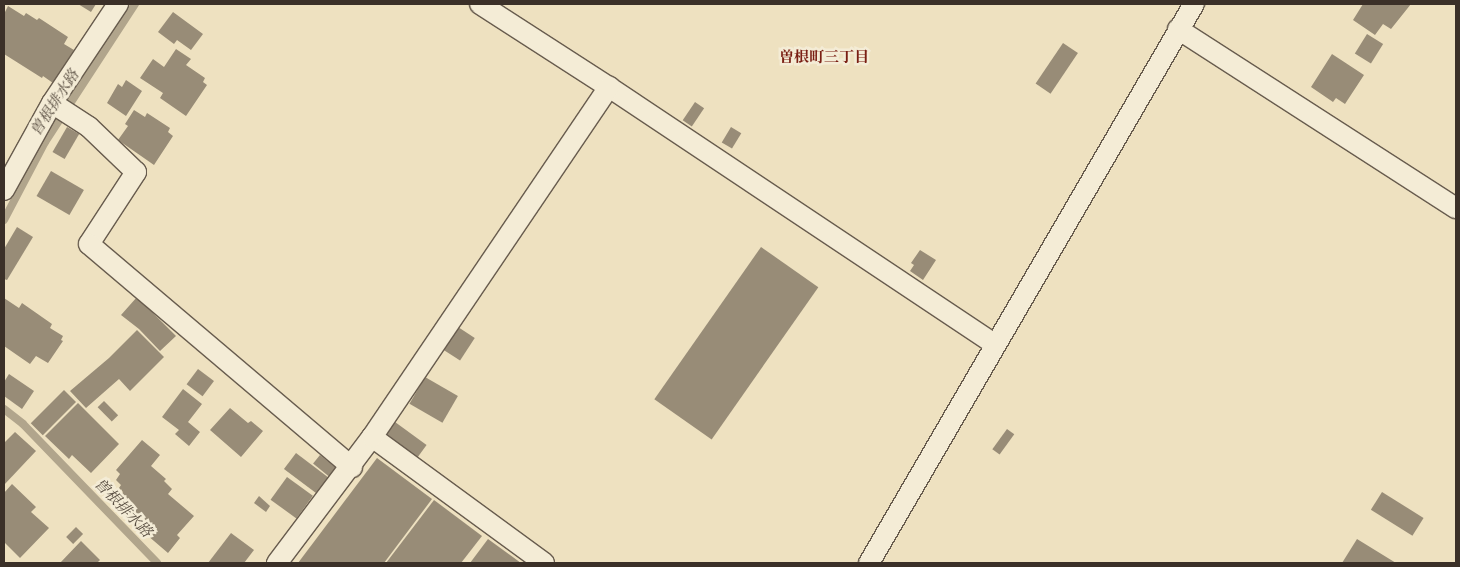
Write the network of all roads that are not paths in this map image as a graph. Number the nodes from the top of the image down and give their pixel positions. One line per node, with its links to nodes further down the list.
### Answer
1 (118, 4): 6 (street)
2 (480, 4): 5 (street)
3 (1194, 4): 4 (street)
4 (1178, 29): 8 (street); 9 (street)
5 (609, 87): 9 (street); 10 (street)
6 (60, 108): 7 (street); 11 (street)
7 (4, 190)
8 (1456, 208)
9 (995, 344): 14 (street)
10 (372, 437): 11 (street); 13 (street)
11 (352, 467): 12 (street)
12 (277, 563)
13 (544, 563)
14 (869, 563)

